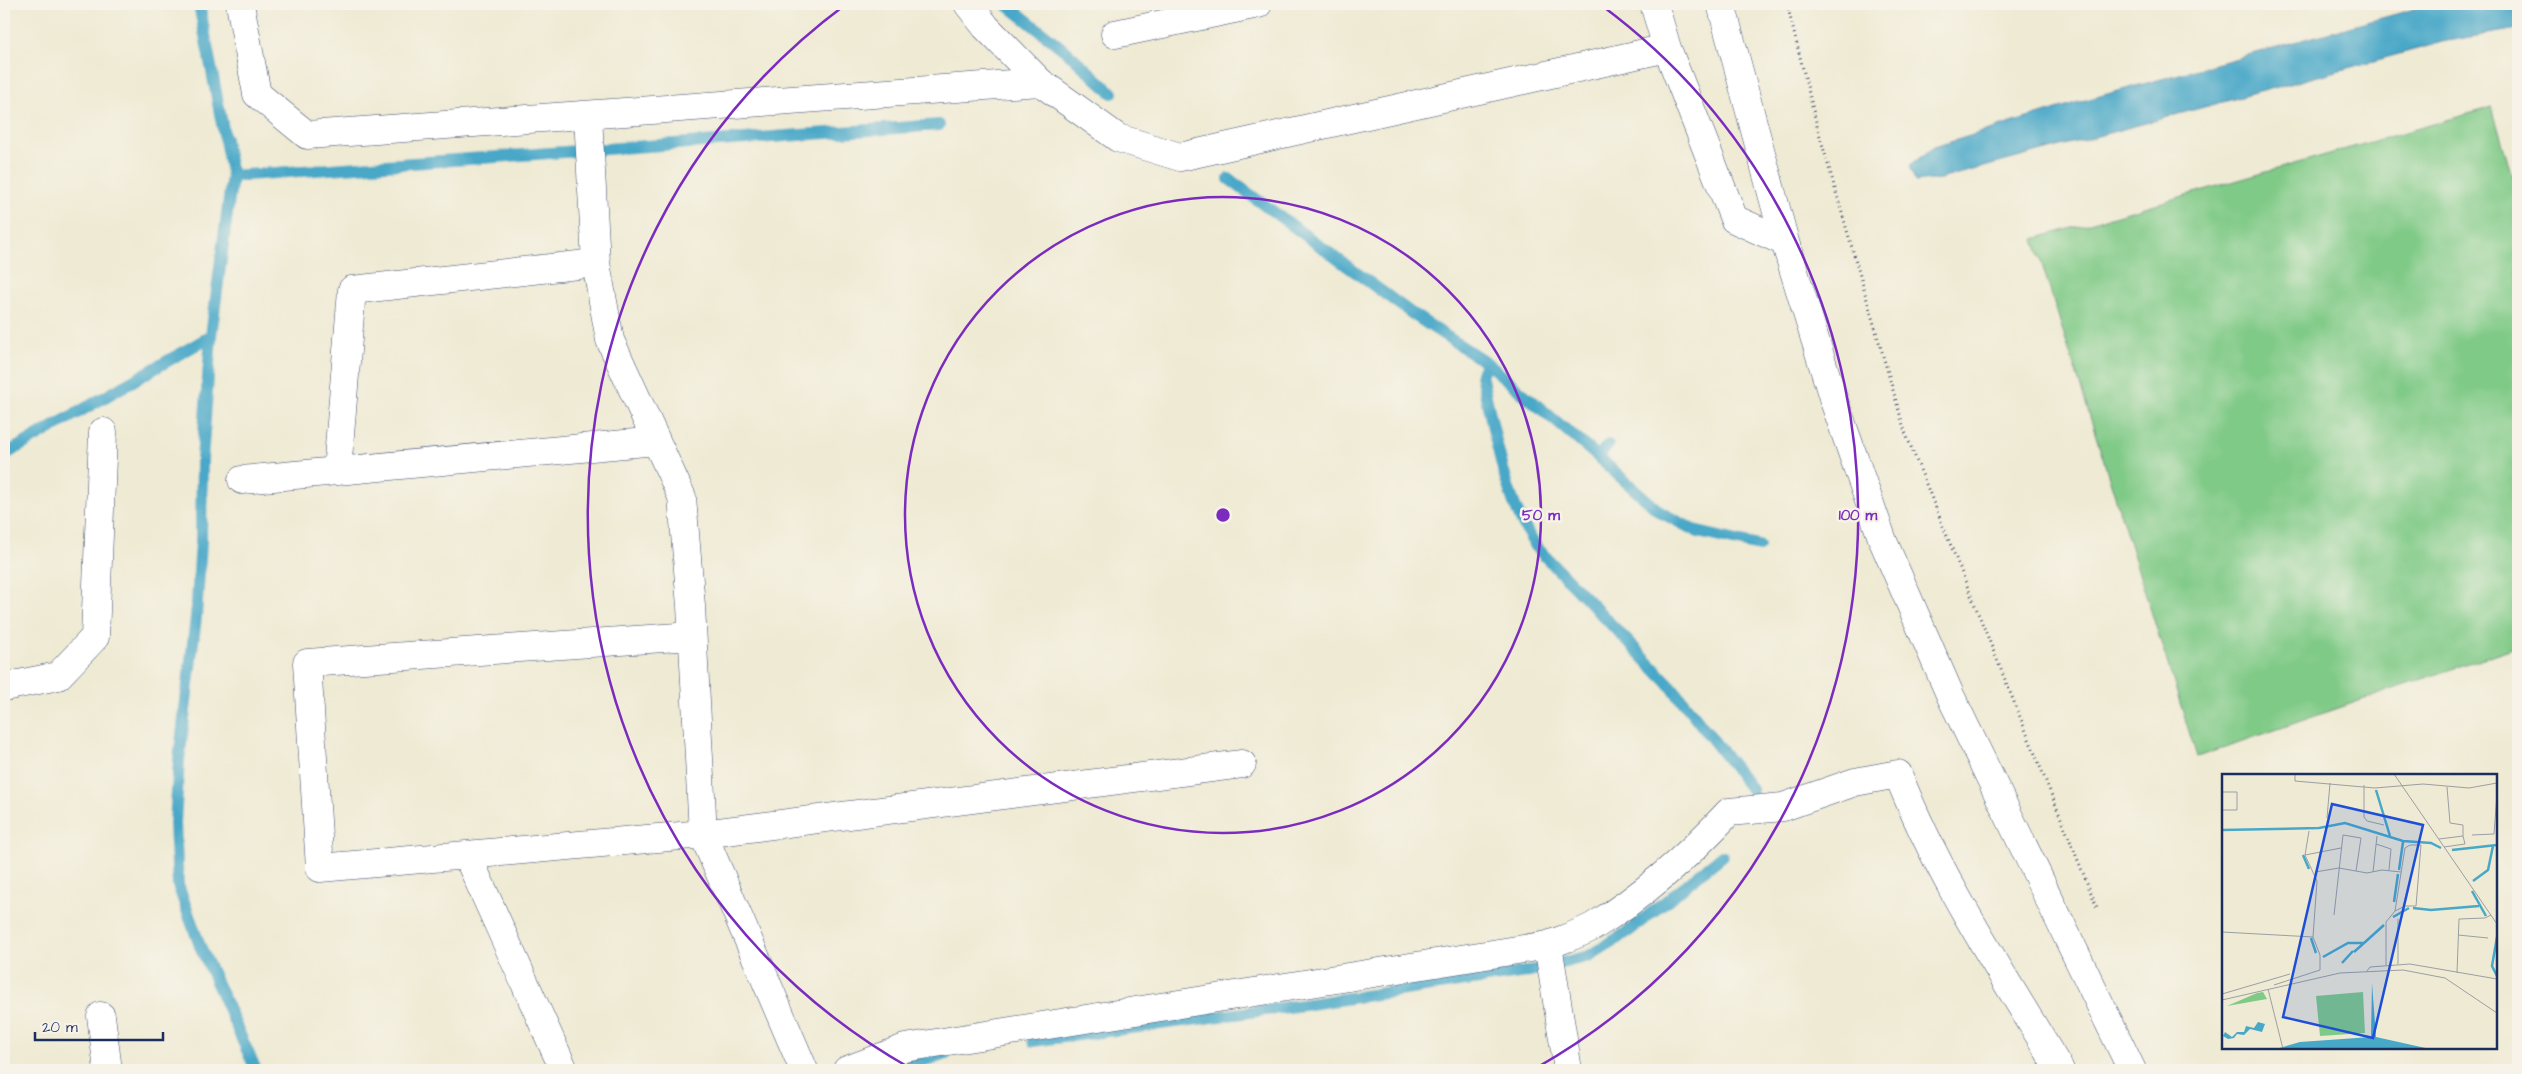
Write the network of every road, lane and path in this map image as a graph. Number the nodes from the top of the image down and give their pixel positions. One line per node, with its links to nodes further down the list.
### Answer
1 (240, 4): 10 (street)
2 (968, 4): 9 (street)
3 (1258, 4): 7 (street)
4 (1654, 4): 8 (street)
5 (1722, 4): 11 (street)
6 (1787, 4): 22 (path)
7 (1116, 34)
8 (1667, 48): 9 (street); 11 (street)
9 (1040, 82): 10 (street)
10 (589, 124): 12 (street)
11 (1785, 242): 31 (street)
12 (596, 263): 14 (street); 15 (street)
13 (103, 432): 18 (street)
14 (656, 442): 15 (street); 17 (street)
15 (337, 471): 16 (street)
16 (242, 480)
17 (692, 636): 20 (street); 21 (street)
18 (4, 687)
19 (1242, 764): 20 (street)
20 (703, 834): 21 (street); 27 (street)
21 (467, 855): 26 (street)
22 (2098, 912)
23 (1550, 958): 28 (street); 29 (street); 30 (street)
24 (102, 1016): 25 (street)
25 (108, 1070)
26 (564, 1070)
27 (804, 1070)
28 (847, 1070)
29 (1568, 1070)
30 (2060, 1070)
31 (2132, 1070)

